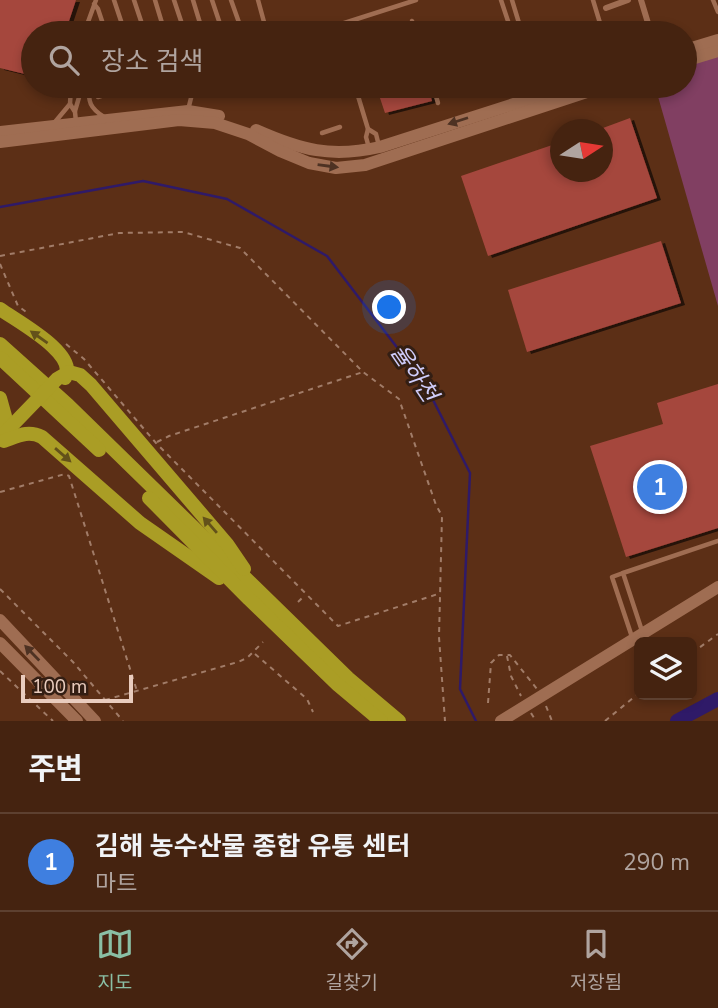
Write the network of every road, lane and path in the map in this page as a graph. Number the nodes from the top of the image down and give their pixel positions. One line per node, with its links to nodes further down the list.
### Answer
1 (114, 0): 21 (lane)
2 (134, 0): 22 (lane)
3 (155, 0): 23 (lane)
4 (174, 0): 24 (lane)
5 (192, 0): 25 (lane)
6 (212, 0): 26 (lane)
7 (231, 0): 27 (lane)
8 (258, 0): 28 (lane)
9 (416, 0): 29 (lane)
10 (501, 0): 30 (lane)
11 (512, 0): 31 (lane)
12 (593, 0): 32 (lane)
13 (628, 0): 17 (street)
14 (641, 0): 33 (street)
15 (713, 0): 18 (lane)
16 (95, 2): 19 (lane); 20 (lane)
17 (606, 8)
18 (718, 12)
19 (88, 21)
20 (102, 21)
21 (121, 21)
22 (141, 21)
23 (161, 21)
24 (181, 21)
25 (199, 21)
26 (219, 21)
27 (238, 21)
28 (264, 21)
29 (351, 21)
30 (508, 21)
31 (518, 21)
32 (600, 21)
33 (647, 21)
34 (718, 40): 35 (main road)
35 (697, 46)
36 (718, 51): 37 (main road)
37 (697, 57)
38 (70, 98): 47 (lane)
39 (79, 98): 50 (lane)
40 (88, 98): 49 (lane)
41 (191, 98): 48 (lane)
42 (359, 98): 53 (lane)
43 (437, 98): 46 (lane)
44 (517, 98): 57 (main road, one-way to 57)
45 (569, 98): 50 (main road, one-way to 45)
46 (438, 103)
47 (70, 104): 50 (lane); 51 (lane)
48 (188, 111): 49 (main road); 57 (main road)
49 (108, 119): 50 (main road)
50 (76, 123): 51 (main road); 56 (main road)
51 (52, 126): 54 (main road)
52 (340, 127): 55 (lane)
53 (368, 129): 57 (lane); 57 (lane)
54 (0, 131)
55 (321, 133)
56 (0, 142)
57 (374, 148)
58 (0, 256): 66 (path)
59 (0, 264): 61 (path)
60 (0, 309): 65 (highway, one-way to 60)
61 (37, 321)
62 (0, 344): 67 (highway)
63 (65, 344): 71 (path)
64 (0, 358): 67 (highway)
65 (69, 372): 70 (highway); 80 (highway, one-way to 65)
66 (363, 372): 71 (path); 78 (path)
67 (28, 375): 69 (highway)
68 (0, 398): 70 (highway)
69 (64, 409): 79 (highway); 80 (highway)
70 (1, 442): 79 (highway, one-way to 79)
71 (156, 443): 77 (path)
72 (0, 492): 91 (path)
73 (718, 541): 74 (lane)
74 (624, 573): 84 (lane); 84 (lane)
75 (718, 587): 84 (main road)
76 (0, 589): 93 (path)
77 (307, 593): 78 (path); 81 (path)
78 (440, 594): 104 (path)
79 (249, 599): 96 (highway)
80 (265, 599): 96 (highway)
81 (299, 602)
82 (0, 620): 100 (main road, one-way to 82)
83 (718, 634): 87 (path)
84 (637, 635): 95 (main road)
85 (263, 642): 88 (path)
86 (0, 643): 99 (main road)
87 (697, 649)
88 (254, 652): 91 (path); 97 (path)
89 (507, 654): 94 (path); 95 (path); 95 (path)
90 (0, 671): 98 (path)
91 (137, 691): 93 (path)
92 (634, 697): 108 (path)
93 (104, 700): 101 (path)
94 (488, 703)
95 (532, 703): 105 (main road); 106 (path); 107 (path)
96 (372, 707): 102 (highway); 103 (highway)
97 (313, 712)
98 (53, 721)
99 (78, 721)
100 (95, 721)
101 (123, 721)
102 (381, 721)
103 (399, 721)
104 (445, 721)
105 (501, 721)
106 (536, 721)
107 (552, 721)
108 (605, 721)

